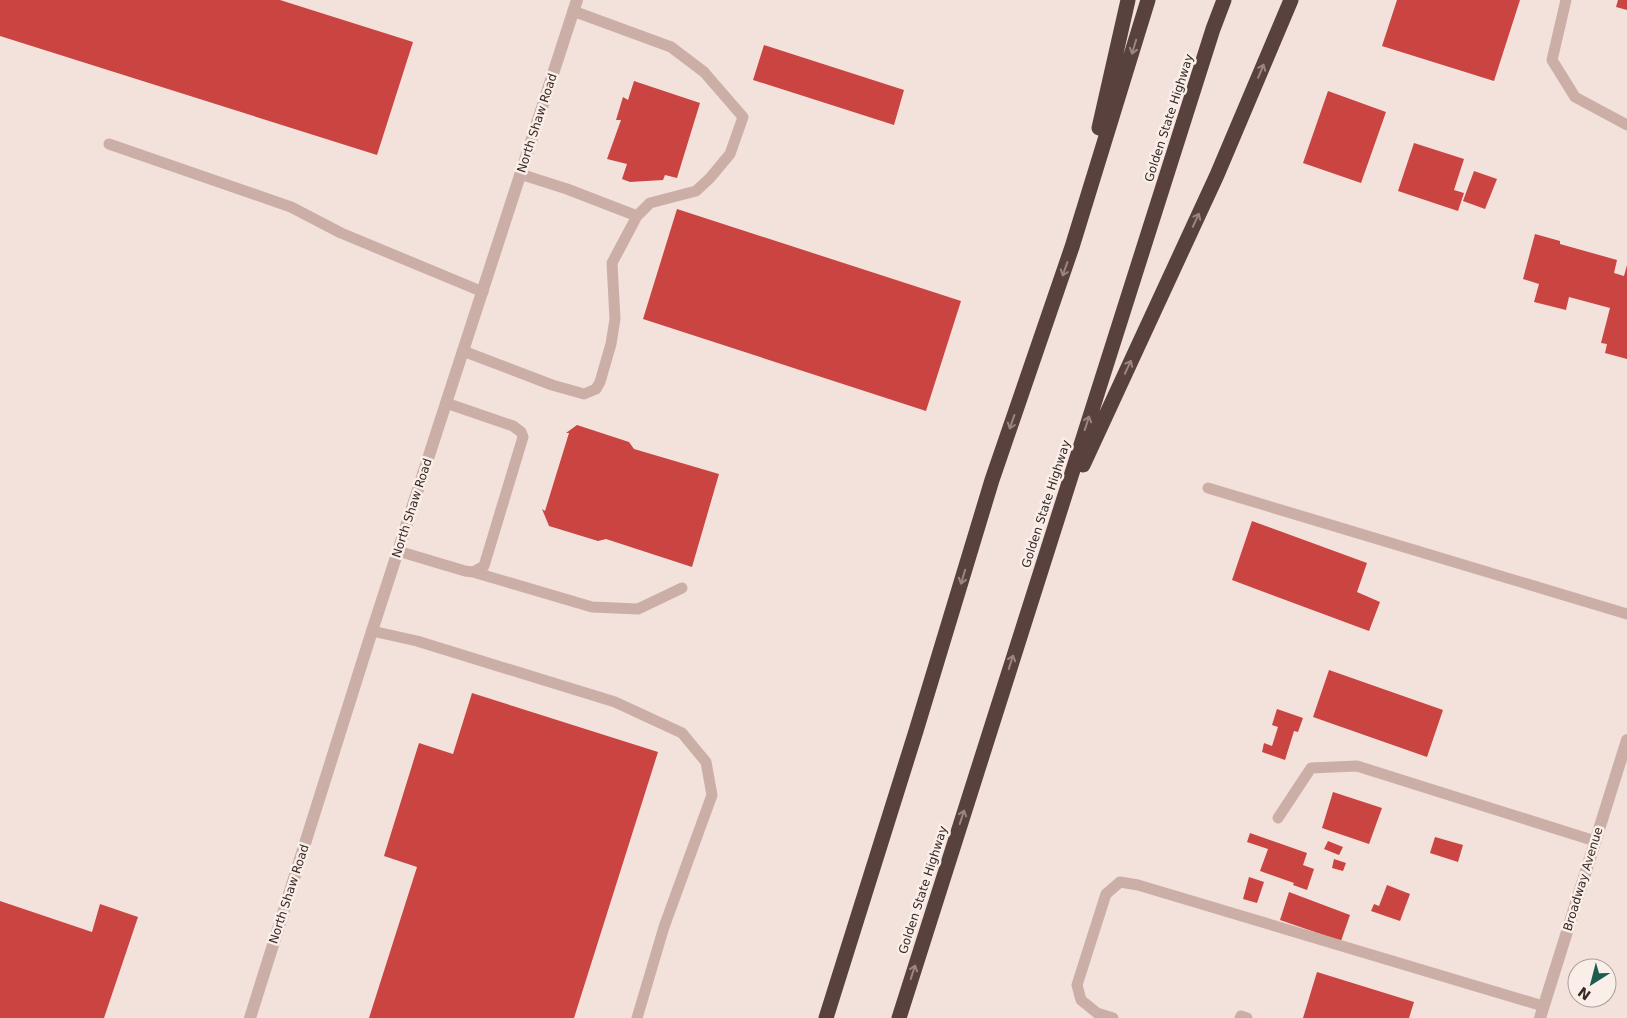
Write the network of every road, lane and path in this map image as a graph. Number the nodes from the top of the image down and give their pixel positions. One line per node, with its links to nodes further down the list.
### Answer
1 (1128, 0): 11 (highway)
2 (1148, 0): 11 (highway, one-way to 11)
3 (1224, 0): 16 (highway, Golden State Highway, one-way to 3)
4 (1291, 0): 16 (highway, one-way to 4)
5 (1566, 0): 7 (lane)
6 (575, 6): 9 (street, North Shaw Road); 10 (lane)
7 (1627, 125)
8 (109, 144): 12 (lane)
9 (520, 174): 10 (lane); 12 (street, North Shaw Road)
10 (637, 216): 13 (lane)
11 (1072, 247): 28 (highway, one-way to 28)
12 (483, 292): 13 (street, North Shaw Road)
13 (463, 351): 14 (street, North Shaw Road)
14 (446, 403): 17 (street, North Shaw Road); 18 (lane)
15 (1208, 488): 20 (lane)
16 (1056, 523): 29 (highway, Golden State Highway, one-way to 16)
17 (398, 551): 18 (lane); 21 (street, North Shaw Road)
18 (473, 572): 19 (lane)
19 (682, 588)
20 (1627, 614)
21 (372, 631): 26 (street, North Shaw Road); 27 (lane)
22 (1627, 740): 24 (street, Broadway Avenue)
23 (1278, 818): 24 (lane)
24 (1595, 841): 25 (street, Broadway Avenue)
25 (1542, 1012): 30 (lane)
26 (250, 1018)
27 (637, 1018)
28 (826, 1018)
29 (899, 1018)
30 (1113, 1018)
31 (1240, 1018): 32 (lane)
32 (1247, 1018)

